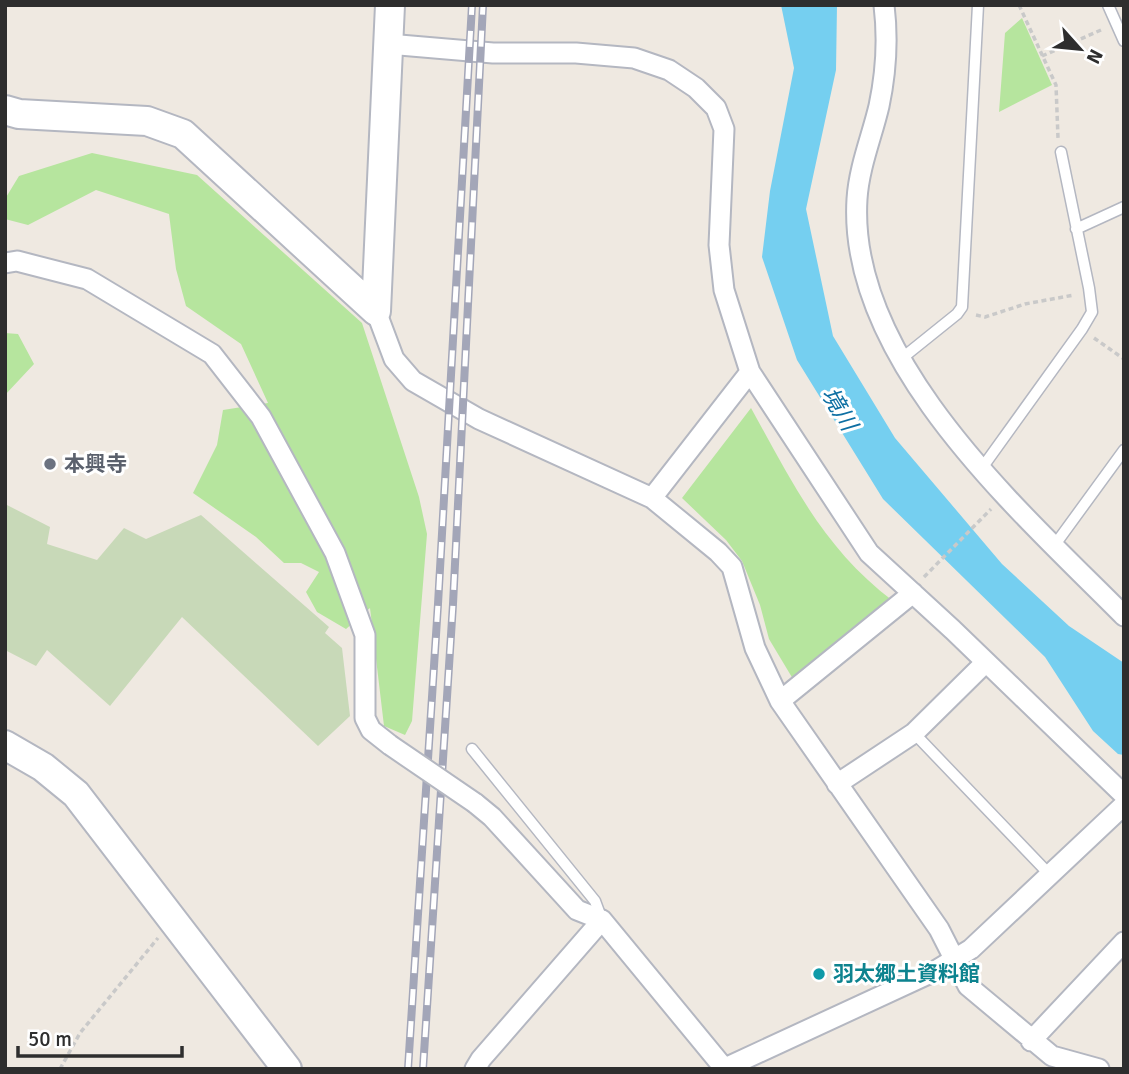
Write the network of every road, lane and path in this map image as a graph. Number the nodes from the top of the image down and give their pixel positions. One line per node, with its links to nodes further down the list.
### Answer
1 (390, 5): 8 (street)
2 (884, 5): 19 (street)
3 (978, 5): 16 (lane)
4 (1019, 5): 9 (path)
5 (1108, 5): 6 (lane)
6 (1116, 24): 7 (lane); 9 (path)
7 (1124, 41)
8 (388, 44): 17 (street); 21 (street)
9 (1042, 56): 11 (path)
10 (5, 110): 17 (street)
11 (1061, 152): 13 (lane)
12 (1124, 207): 13 (lane)
13 (1076, 229): 15 (lane)
14 (5, 263): 39 (street, bridge)
15 (1089, 289): 16 (path); 18 (lane)
16 (962, 307): 19 (lane)
17 (376, 311): 24 (street)
18 (1082, 329): 20 (path); 23 (lane)
19 (901, 359): 23 (street)
20 (1124, 359)
21 (750, 372): 24 (street); 27 (street)
22 (1124, 450): 26 (lane)
23 (982, 468): 26 (street)
24 (652, 498): 30 (street)
25 (991, 509): 27 (path)
26 (1054, 545): 28 (street)
27 (918, 586): 29 (street); 30 (street)
28 (1124, 616)
29 (986, 662): 31 (street); 35 (street)
30 (780, 701): 34 (street)
31 (914, 733): 34 (street); 37 (lane)
32 (5, 745): 38 (street)
33 (472, 749): 39 (lane)
34 (837, 783): 41 (street)
35 (1124, 795)
36 (1124, 805): 37 (street)
37 (1050, 875): 41 (street)
38 (173, 920): 44 (path); 45 (street)
39 (602, 920): 43 (street); 46 (street)
40 (1124, 942): 42 (street)
41 (953, 960): 42 (street); 43 (street)
42 (1031, 1041): 47 (street)
43 (724, 1068)
44 (60, 1069)
45 (287, 1069)
46 (475, 1069)
47 (1099, 1069)

